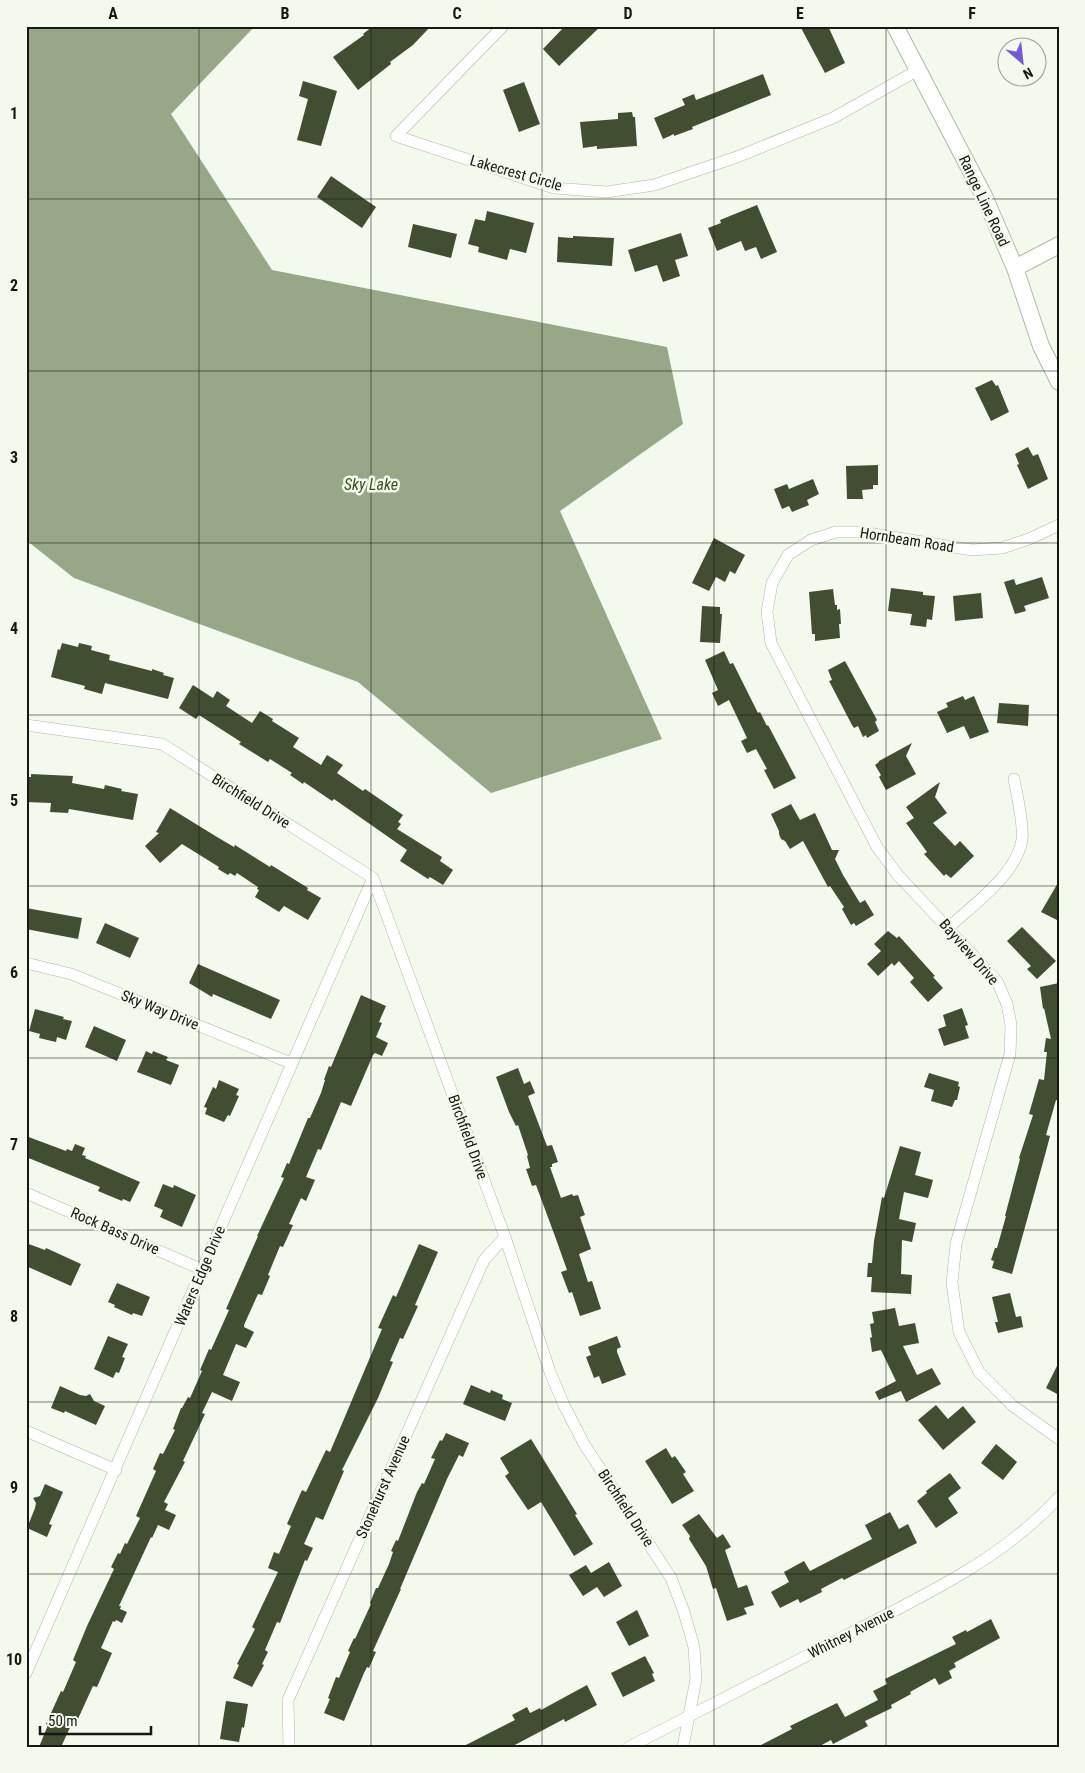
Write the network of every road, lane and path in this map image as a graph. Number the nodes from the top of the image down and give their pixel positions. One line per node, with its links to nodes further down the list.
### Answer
1 (503, 26): 3 (street, Lakecrest Circle)
2 (895, 26): 3 (main road, Range Line Road)
3 (918, 70): 5 (main road, Range Line Road)
4 (1059, 245): 5 (main road)
5 (1015, 268): 6 (main road, Range Line Road)
6 (1059, 382)
7 (1059, 525): 8 (street, Hornbeam Road)
8 (772, 583): 12 (street, Bayview Drive)
9 (26, 725): 11 (street, Birchfield Drive)
10 (1014, 779): 12 (street)
11 (373, 878): 14 (street, Waters Edge Drive); 16 (street, Birchfield Drive)
12 (948, 928): 19 (street, Bayview Drive)
13 (26, 963): 14 (street, Sky Way Drive)
14 (291, 1063): 17 (street, Waters Edge Drive)
15 (26, 1193): 17 (street, Rock Bass Drive)
16 (505, 1237): 23 (street, Birchfield Drive); 24 (street, Stonehurst Avenue)
17 (203, 1270): 20 (street, Waters Edge Drive)
18 (26, 1431): 20 (street)
19 (1059, 1439)
20 (116, 1470): 22 (street, Waters Edge Drive)
21 (1059, 1497): 23 (street, Whitney Avenue)
22 (26, 1674)
23 (690, 1716): 25 (street, Whitney Avenue); 26 (street, Birchfield Drive)
24 (289, 1747)
25 (629, 1747)
26 (683, 1747)

